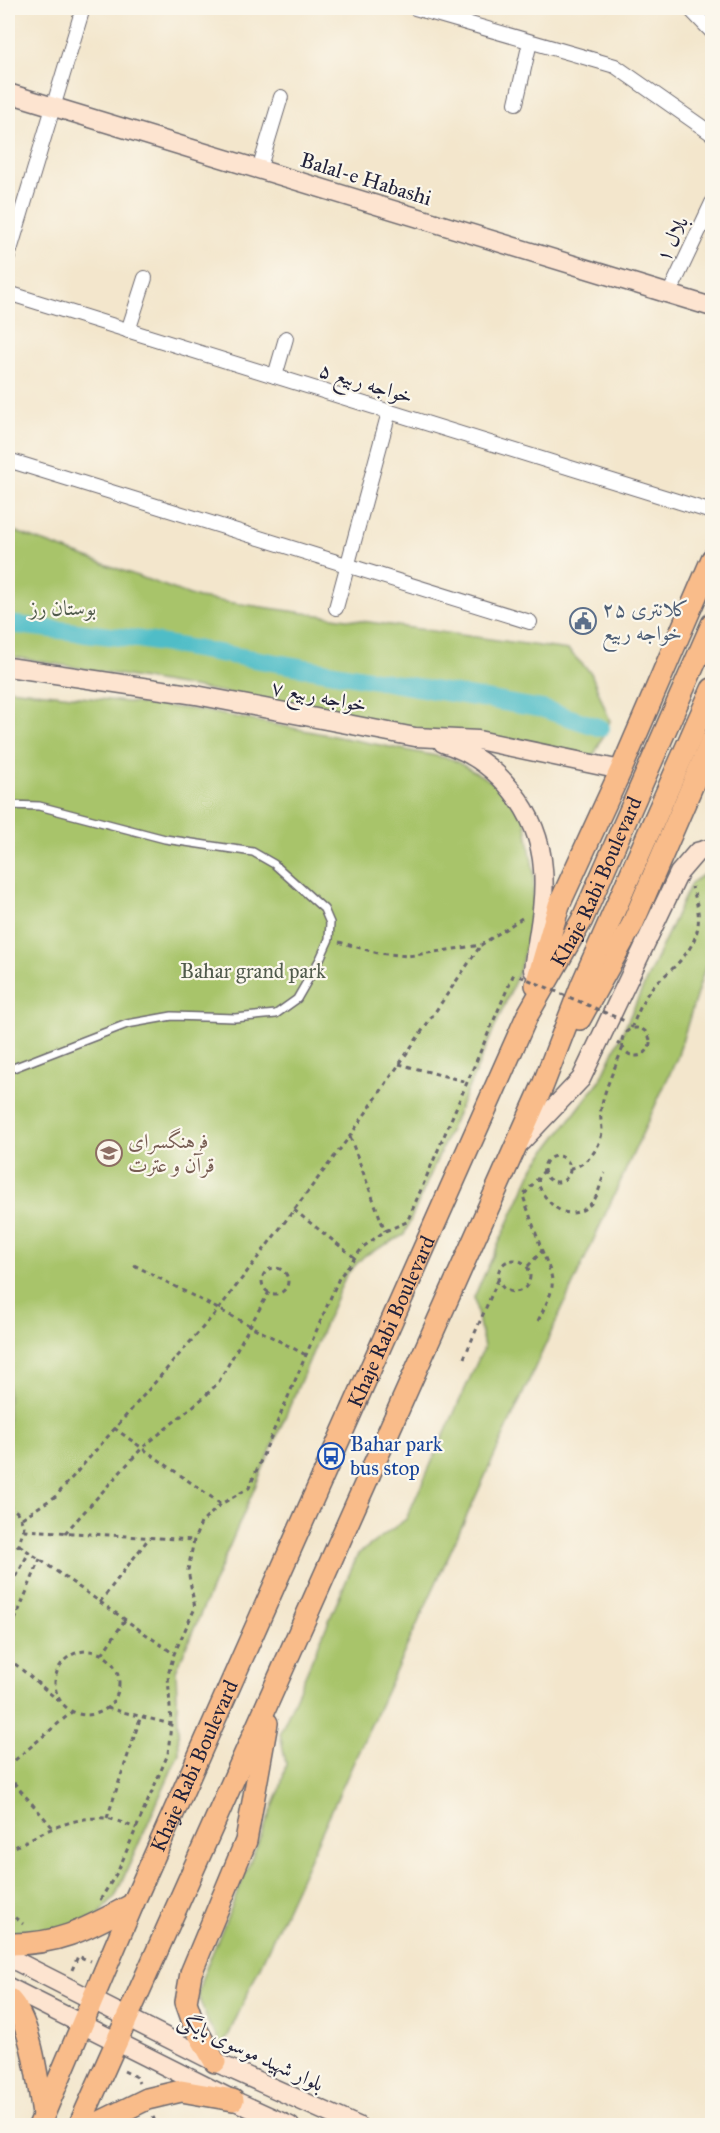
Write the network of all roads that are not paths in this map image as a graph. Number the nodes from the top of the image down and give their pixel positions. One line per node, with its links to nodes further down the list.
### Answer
1 (83, 8): 9 (street)
2 (415, 8): 5 (street)
3 (689, 8): 4 (street)
4 (712, 32)
5 (530, 42): 8 (street); 10 (street)
6 (8, 93): 9 (street, Balal-e Habashi)
7 (281, 97): 11 (street)
8 (516, 103)
9 (53, 107): 11 (street, Balal-e Habashi); 13 (street)
10 (712, 134)
11 (259, 170): 16 (street, Balal-e Habashi)
12 (712, 203): 16 (street, بلال ۱)
13 (8, 256)
14 (145, 278): 18 (street)
15 (8, 293): 18 (street, خواجه ربیع ۵)
16 (669, 294): 17 (street, Balal-e Habashi)
17 (712, 307)
18 (128, 331): 20 (street, خواجه ربیع ۵)
19 (286, 339): 20 (street)
20 (275, 376): 21 (street, خواجه ربیع ۵)
21 (389, 412): 23 (street, خواجه ربیع ۵); 25 (street)
22 (8, 460): 25 (street)
23 (712, 512)
24 (712, 560): 33 (main road)
25 (347, 564): 26 (street); 27 (street)
26 (336, 608)
27 (530, 622)
28 (712, 624): 36 (main road, Khaje Rabi Boulevard)
29 (8, 667): 31 (street, خواجه ربیع ۷)
30 (712, 689): 38 (main road, Khaje Rabi Boulevard)
31 (415, 737): 33 (street, خواجه ربیع ۷); 36 (street)
32 (712, 740): 38 (main road)
33 (621, 770): 36 (main road)
34 (8, 805): 37 (lane)
35 (712, 848): 39 (street)
36 (527, 1016): 41 (main road, Khaje Rabi Boulevard)
37 (8, 1070)
38 (543, 1084): 39 (main road, Khaje Rabi Boulevard)
39 (515, 1147): 40 (main road, Khaje Rabi Boulevard)
40 (272, 1691): 47 (main road, Khaje Rabi Boulevard); 50 (main road)
41 (133, 1904): 42 (main road); 46 (main road, Khaje Rabi Boulevard)
42 (8, 1944)
43 (8, 1957): 46 (street, بلوار شهید موسوی بایگی)
44 (8, 1987): 48 (street)
45 (8, 1998): 52 (main road)
46 (92, 2000): 47 (street, بلوار شهید موسوی بایگی); 48 (main road, Khaje Rabi Boulevard)
47 (127, 2017): 49 (main road, Khaje Rabi Boulevard); 50 (street, بلوار شهید موسوی بایگی)
48 (82, 2025): 49 (street); 52 (main road, Khaje Rabi Boulevard)
49 (116, 2042): 51 (street); 53 (main road, Khaje Rabi Boulevard)
50 (215, 2062): 56 (street, بلوار شهید موسوی بایگی)
51 (233, 2100): 54 (main road); 55 (street)
52 (41, 2120)
53 (79, 2126)
54 (92, 2126)
55 (290, 2126)
56 (358, 2126)

